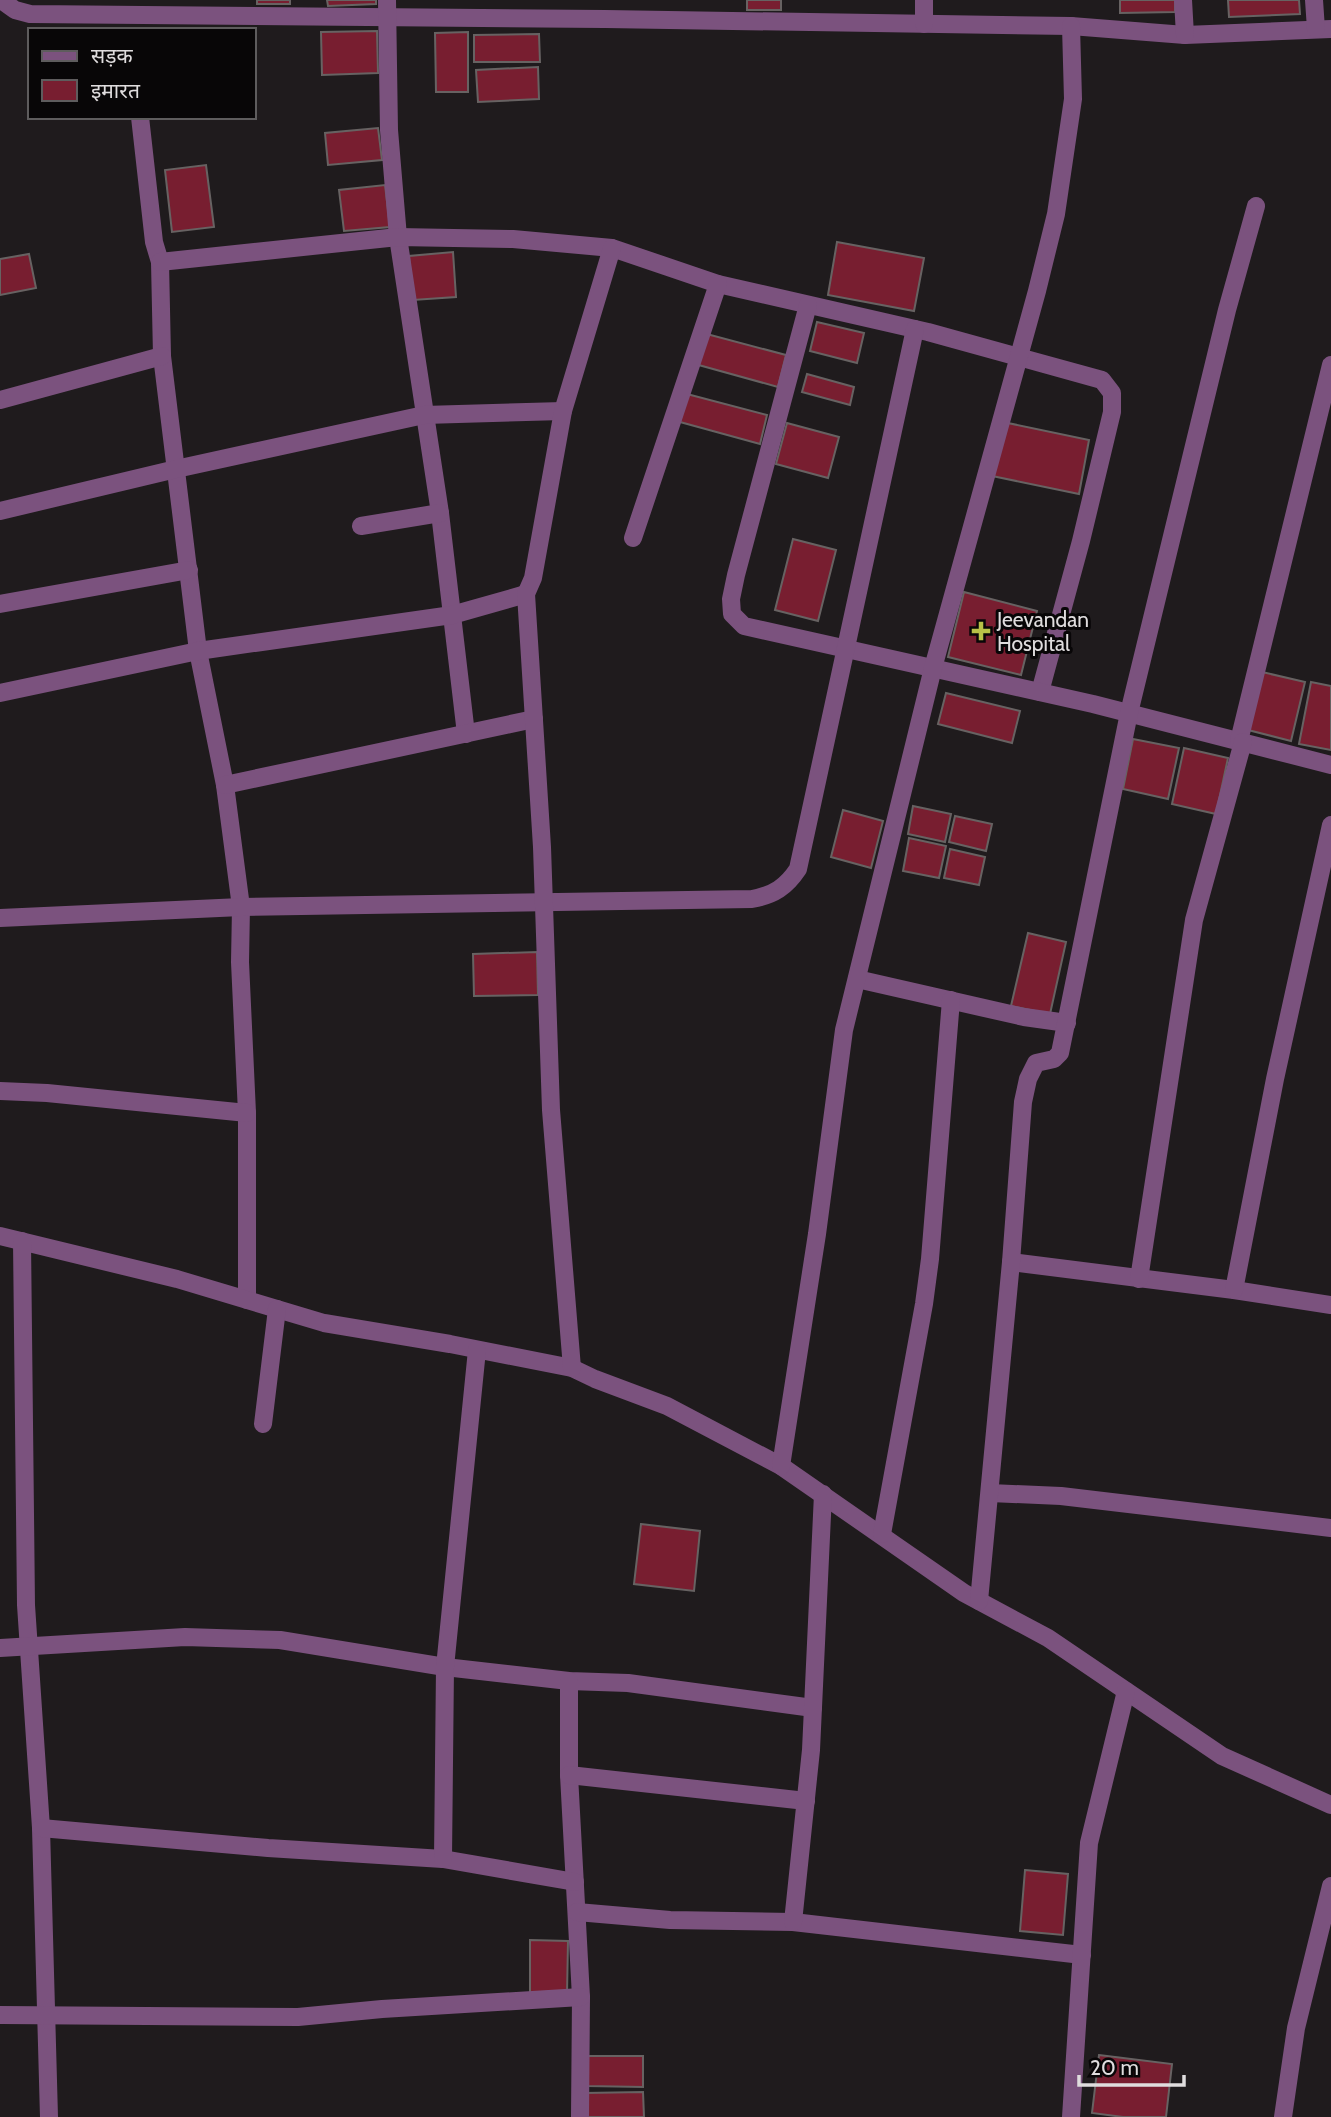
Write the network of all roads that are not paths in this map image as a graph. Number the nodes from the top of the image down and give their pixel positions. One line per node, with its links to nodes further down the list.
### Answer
1 (924, 0): 7 (street)
2 (1183, 0): 10 (street)
3 (1314, 0): 9 (street)
4 (7, 4): 6 (street)
5 (387, 9): 6 (street); 7 (street); 13 (street)
6 (130, 22)
7 (924, 24): 8 (street)
8 (1071, 26): 10 (street); 20 (street)
9 (1324, 29): 10 (street)
10 (1185, 36)
11 (140, 119): 15 (street)
12 (1256, 206): 39 (street)
13 (398, 237): 14 (street); 15 (street); 24 (street)
14 (612, 248): 16 (street); 23 (street)
15 (160, 262): 19 (street)
16 (718, 284): 17 (street); 29 (street)
17 (808, 305): 18 (street); 34 (street)
18 (915, 329): 20 (street); 34 (street)
19 (162, 356): 22 (street); 25 (street)
20 (1017, 356): 36 (street); 37 (street)
21 (1331, 365): 42 (street)
22 (0, 400)
23 (563, 411): 24 (street); 31 (street)
24 (424, 415): 25 (street); 27 (street)
25 (176, 469): 26 (street); 30 (street)
26 (0, 511)
27 (440, 513): 28 (street); 33 (street)
28 (361, 526)
29 (633, 538)
30 (189, 570): 32 (street); 35 (street)
31 (526, 594): 33 (street); 40 (street)
32 (0, 604)
33 (452, 615): 35 (street); 41 (street)
34 (845, 648): 36 (street); 46 (street)
35 (198, 651): 38 (street); 44 (street)
36 (933, 668): 37 (street); 49 (street)
37 (1040, 692): 39 (street)
38 (0, 693)
39 (1129, 713): 42 (street); 51 (street)
40 (534, 719): 41 (street); 46 (street)
41 (466, 734): 44 (street)
42 (1241, 742): 43 (street); 57 (street)
43 (1331, 765)
44 (225, 785): 47 (street)
45 (1331, 825): 58 (street)
46 (544, 902): 47 (street); 63 (street)
47 (241, 907): 48 (street); 53 (street)
48 (0, 918)
49 (857, 979): 50 (street); 65 (street)
50 (951, 1000): 51 (street); 69 (street)
51 (1067, 1023): 56 (street)
52 (0, 1091): 53 (street)
53 (247, 1113): 59 (street)
54 (0, 1236): 55 (street)
55 (22, 1241): 59 (street); 71 (street)
56 (1011, 1262): 57 (street); 66 (street)
57 (1139, 1279): 58 (street)
58 (1234, 1290): 60 (street)
59 (247, 1300): 61 (street)
60 (1331, 1305)
61 (277, 1309): 62 (street); 64 (street)
62 (477, 1350): 63 (street); 73 (street)
63 (572, 1368): 65 (street)
64 (263, 1424)
65 (781, 1466): 67 (street)
66 (990, 1493): 68 (street); 70 (street)
67 (823, 1494): 69 (street); 76 (street)
68 (1331, 1528)
69 (882, 1534): 70 (street)
70 (979, 1601): 75 (street)
71 (30, 1647): 72 (street); 73 (street); 80 (street)
72 (0, 1648)
73 (445, 1667): 74 (street); 81 (street)
74 (569, 1681): 76 (street); 77 (street)
75 (1126, 1691): 79 (street); 86 (street)
76 (813, 1708): 78 (street)
77 (569, 1775): 78 (street); 82 (street)
78 (806, 1801): 85 (street)
79 (1331, 1805)
80 (41, 1828): 81 (street); 89 (street)
81 (443, 1859): 82 (street)
82 (575, 1882): 84 (street)
83 (1331, 1886): 93 (street)
84 (577, 1912): 85 (street); 87 (street)
85 (793, 1922): 86 (street)
86 (1082, 1955): 92 (street)
87 (581, 1997): 89 (street); 91 (street)
88 (0, 2015): 89 (street)
89 (46, 2016): 90 (street)
90 (49, 2117)
91 (580, 2117)
92 (1071, 2117)
93 (1283, 2117)

